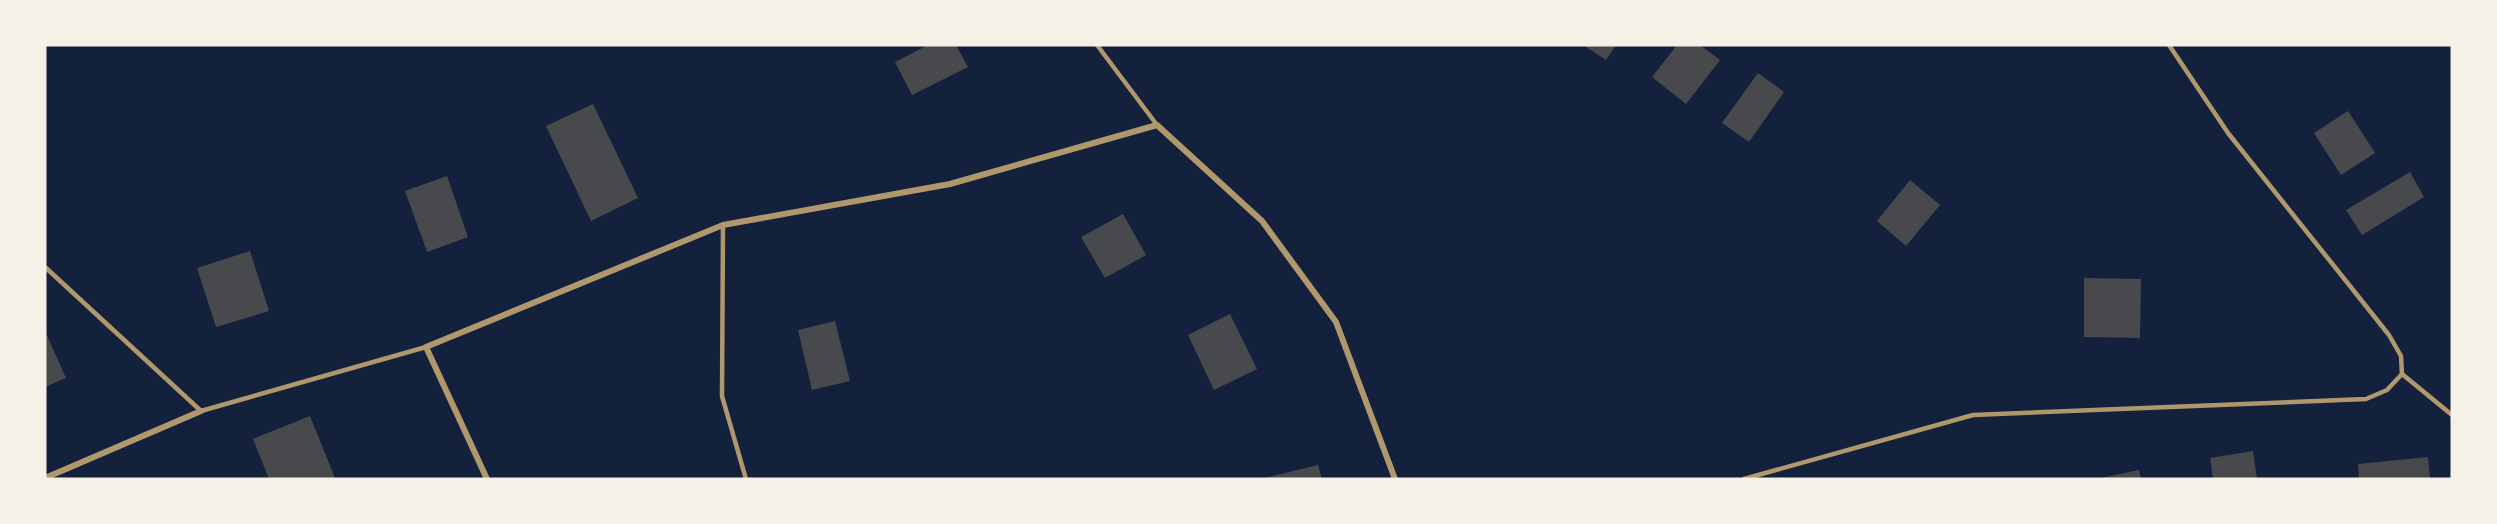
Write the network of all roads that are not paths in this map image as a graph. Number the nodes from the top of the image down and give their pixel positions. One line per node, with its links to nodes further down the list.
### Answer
1 (1097, 45): 3 (lane)
2 (2169, 45): 7 (lane)
3 (1157, 125): 4 (street); 13 (street)
4 (723, 225): 6 (street); 12 (lane)
5 (45, 267): 8 (lane)
6 (426, 347): 8 (lane); 11 (street)
7 (2402, 374): 9 (lane); 14 (lane)
8 (201, 411): 10 (street)
9 (2452, 415)
10 (45, 478)
11 (487, 479)
12 (746, 479)
13 (1395, 479)
14 (1744, 479)

